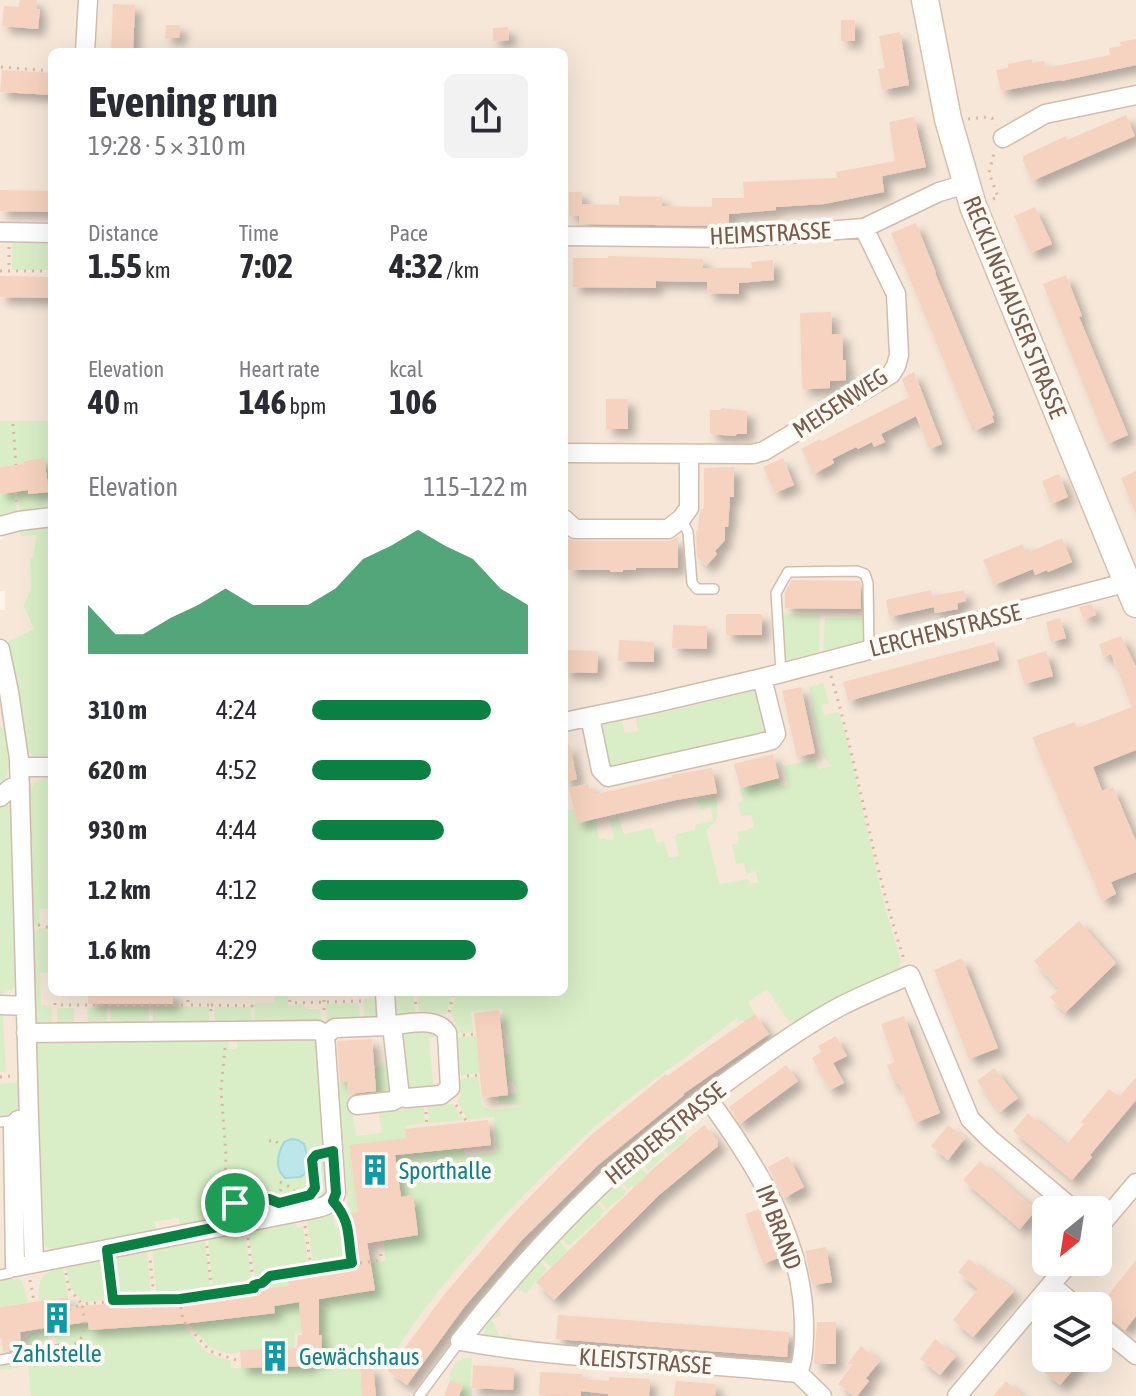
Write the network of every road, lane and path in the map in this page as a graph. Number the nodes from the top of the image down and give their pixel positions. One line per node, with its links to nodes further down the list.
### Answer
1 (88, 0): 3 (street)
2 (925, 0): 7 (main road, RECKLINGHAUSER STRASSE)
3 (85, 48)
4 (1, 67): 5 (path)
5 (48, 71)
6 (1136, 95): 8 (street)
7 (948, 119): 8 (path); 9 (main road, RECKLINGHAUSER STRASSE)
8 (1003, 138): 9 (path)
9 (970, 195): 10 (street, HEIMSTRASSE); 26 (main road, RECKLINGHAUSER STRASSE)
10 (864, 228): 13 (street, HEIMSTRASSE); 19 (street, MEISENWEG)
11 (5, 232): 12 (street); 15 (path)
12 (48, 233)
13 (568, 236)
14 (0, 271): 15 (path)
15 (9, 271): 16 (path)
16 (48, 271)
17 (13, 424): 20 (path)
18 (568, 453): 19 (street, MEISENWEG)
19 (689, 454): 22 (street)
20 (16, 465)
21 (48, 518): 24 (street)
22 (681, 519): 23 (street); 25 (lane)
23 (568, 523)
24 (8, 529)
25 (714, 589)
26 (1133, 589): 28 (street, LERCHENSTRASSE)
27 (0, 649): 32 (street)
28 (869, 649): 29 (street, LERCHENSTRASSE); 30 (lane)
29 (827, 661): 30 (street, LERCHENSTRASSE); 37 (path)
30 (772, 676): 31 (street, LERCHENSTRASSE); 31 (street)
31 (590, 717): 33 (street, LERCHENSTRASSE)
32 (6, 718): 35 (street)
33 (568, 721)
34 (48, 768): 35 (street)
35 (19, 776): 36 (street); 48 (street)
36 (0, 797)
37 (910, 975): 56 (street, HERDERSTRASSE); 65 (street)
38 (188, 996): 46 (path)
39 (289, 996): 42 (path)
40 (385, 996): 50 (street)
41 (453, 996): 51 (path)
42 (361, 1001)
43 (55, 1003): 46 (path)
44 (252, 1003): 47 (path)
45 (0, 1005): 48 (street)
46 (188, 1005): 47 (path)
47 (211, 1005): 49 (path)
48 (25, 1006): 52 (street)
49 (211, 1015)
50 (385, 1026): 51 (street); 53 (street); 57 (street)
51 (444, 1027): 55 (street)
52 (26, 1033): 53 (street); 59 (street)
53 (325, 1035): 63 (street)
54 (225, 1049): 69 (path)
55 (448, 1091): 57 (street); 60 (path)
56 (706, 1096): 94 (street, HERDERSTRASSE); 99 (street, IM BRAND)
57 (400, 1097): 58 (street)
58 (357, 1105)
59 (16, 1120): 79 (street)
60 (467, 1122)
61 (269, 1141): 62 (path)
62 (279, 1145)
63 (333, 1151): 66 (path); 68 (street)
64 (1136, 1183): 71 (street)
65 (1057, 1196)
66 (302, 1200): 67 (path); 68 (street); 72 (street); 80 (path)
67 (273, 1201): 69 (path); 70 (path)
68 (333, 1201): 78 (path)
69 (235, 1203): 72 (path)
70 (279, 1203)
71 (1112, 1211)
72 (246, 1221): 73 (street); 83 (path)
73 (206, 1230): 75 (street); 85 (path)
74 (380, 1241): 78 (path)
75 (149, 1242): 76 (street); 87 (path)
76 (107, 1250): 77 (street); 89 (path)
77 (63, 1257): 79 (street); 86 (path)
78 (352, 1265): 80 (path)
79 (16, 1268)
80 (312, 1272): 83 (path)
81 (1058, 1276): 82 (street)
82 (1051, 1285): 84 (street); 102 (street)
83 (254, 1288): 85 (path)
84 (1059, 1292)
85 (212, 1295): 88 (path)
86 (74, 1296): 90 (path); 91 (path)
87 (154, 1299): 88 (path); 89 (path)
88 (180, 1299): 97 (path)
89 (112, 1302): 90 (path)
90 (82, 1304): 91 (path); 95 (path)
91 (76, 1307): 92 (path)
92 (69, 1310)
93 (1112, 1335): 96 (street)
94 (460, 1341): 99 (street, KLEISTSTRASSE); 100 (lane)
95 (63, 1349): 98 (lane)
96 (1136, 1355)
97 (241, 1359)
98 (0, 1360)
99 (798, 1373): 101 (street)
100 (419, 1396)
101 (822, 1396)
102 (957, 1396)

